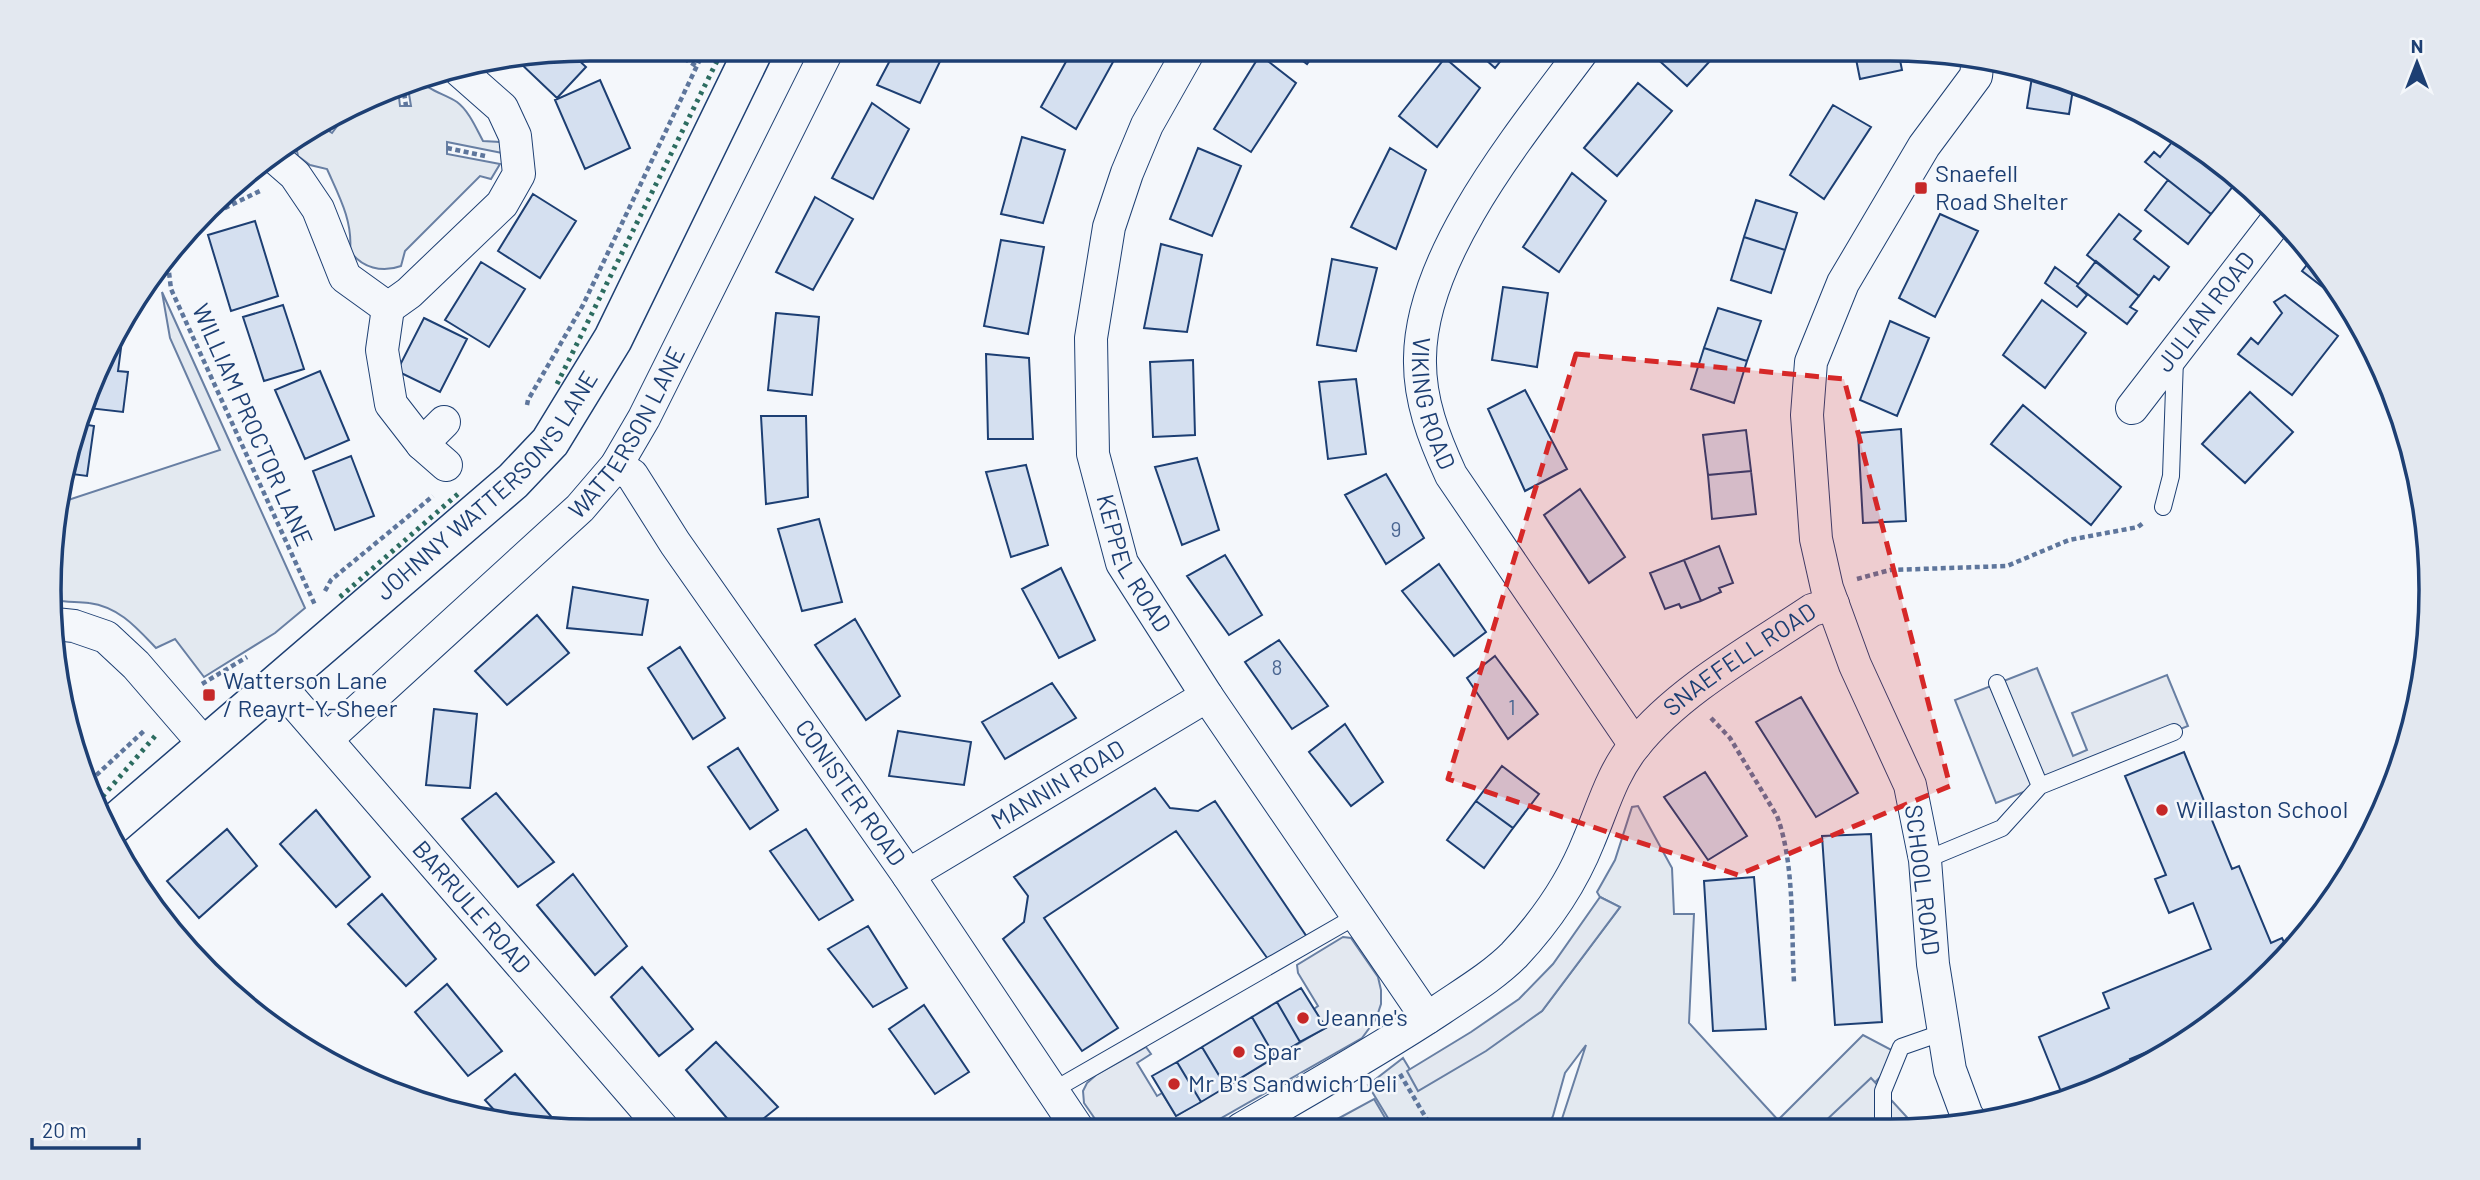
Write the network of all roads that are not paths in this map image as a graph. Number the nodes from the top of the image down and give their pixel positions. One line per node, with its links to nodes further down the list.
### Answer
1 (748, 61): 18 (highway, JOHNNY WATTERSON'S LANE)
2 (822, 61): 12 (street, WATTERSON LANE)
3 (1183, 61): 19 (street, KEPPEL ROAD)
4 (1575, 61): 22 (street, VIKING ROAD)
5 (1977, 69): 15 (street, SNAEFELL ROAD)
6 (466, 76): 9 (street)
7 (284, 165): 9 (street)
8 (2273, 225): 10 (street, JULIAN ROAD)
9 (388, 308): 13 (street)
10 (2175, 349): 11 (street, JULIAN ROAD); 14 (lane)
11 (2132, 408)
12 (616, 466): 21 (street, WATTERSON LANE); 27 (street, CONISTER ROAD)
13 (441, 479)
14 (2163, 507)
15 (1830, 596): 22 (street, SNAEFELL ROAD); 26 (street, SCHOOL ROAD)
16 (62, 625): 23 (street)
17 (1997, 683): 24 (lane)
18 (279, 685): 21 (street, BARRULE ROAD); 23 (highway, JOHNNY WATTERSON'S LANE)
19 (1207, 696): 27 (street, MANNIN ROAD); 28 (street, KEPPEL ROAD)
20 (2174, 732): 24 (lane)
21 (327, 739): 33 (street, BARRULE ROAD)
22 (1635, 745): 29 (street, SNAEFELL ROAD)
23 (206, 746): 25 (highway, JOHNNY WATTERSON'S LANE)
24 (2040, 786): 26 (lane)
25 (115, 823)
26 (1925, 860): 30 (street, SCHOOL ROAD)
27 (908, 875): 31 (street, CONISTER ROAD)
28 (1359, 915): 29 (street, KEPPEL ROAD); 31 (lane)
29 (1427, 1018): 35 (street, SNAEFELL ROAD)
30 (1944, 1032): 32 (street, SCHOOL ROAD); 36 (lane)
31 (1052, 1091): 34 (street, CONISTER ROAD)
32 (1966, 1113)
33 (655, 1119)
34 (1071, 1119)
35 (1258, 1119)
36 (1883, 1119)

